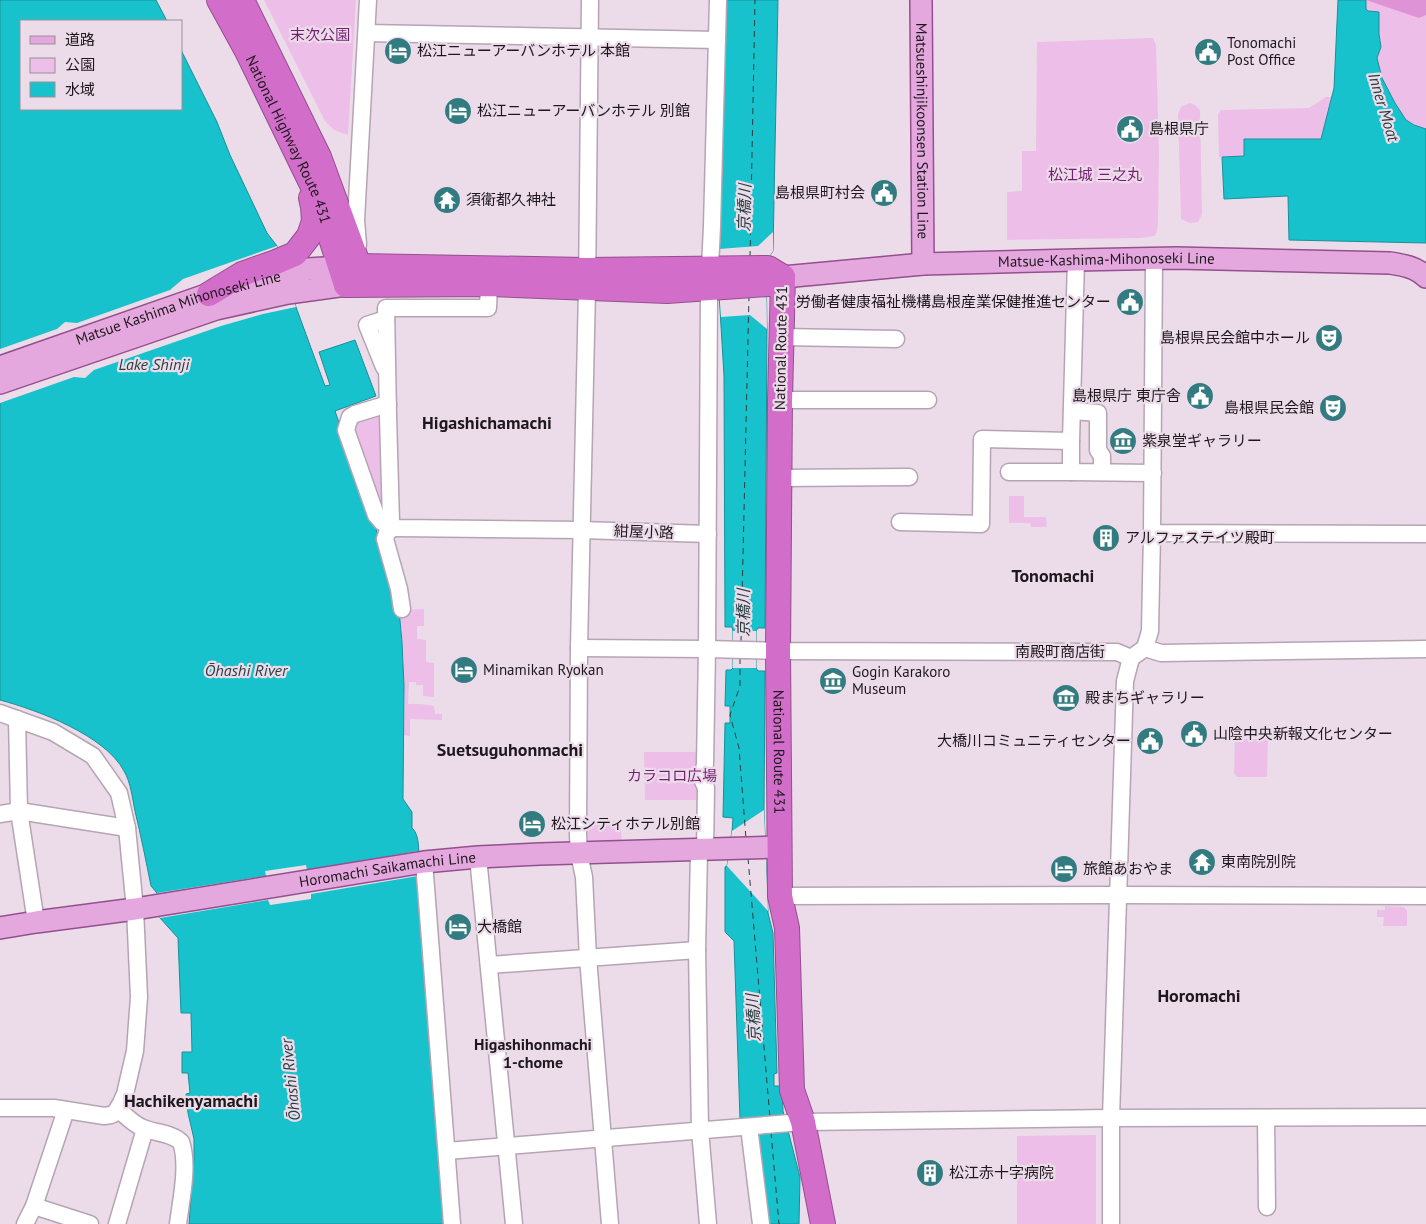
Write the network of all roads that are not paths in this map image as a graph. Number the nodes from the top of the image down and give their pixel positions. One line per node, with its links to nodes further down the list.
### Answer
1 (219, 0): 10 (highway, National Highway Route 431)
2 (242, 0): 14 (highway, National Highway Route 431)
3 (368, 0): 7 (street)
4 (590, 0): 8 (street)
5 (718, 0): 9 (street)
6 (921, 0): 13 (main road, Matsueshinjikoonsen Station Line)
7 (366, 33): 8 (street); 14 (street)
8 (590, 38): 9 (street); 19 (street)
9 (717, 40): 18 (street)
10 (304, 167): 14 (highway, National Highway Route 431); 16 (highway)
11 (1154, 259): 12 (main road, Matsue-Kashima-Mihonoseki Line); 17 (main road, Matsue-Kashima-Mihonoseki Line); 34 (street)
12 (1076, 260): 13 (main road, Matsue-Kashima-Mihonoseki Line); 29 (street)
13 (923, 264): 15 (main road, Matsue-Kashima-Mihonoseki Line)
14 (349, 273): 16 (main road, Matsue Kashima Mihonoseki Line); 19 (highway, National Route 431); 20 (highway, National Route 431)
15 (773, 276): 18 (highway, National Route 431); 22 (highway, National Route 431)
16 (282, 277): 21 (highway); 25 (main road, Matsue Kashima Mihonoseki Line)
17 (1426, 277)
18 (713, 278): 19 (highway, National Route 431); 41 (street)
19 (586, 280): 20 (highway, National Route 431); 39 (street)
20 (489, 284): 28 (street)
21 (209, 294): 24 (main road, Matsue Kashima Mihonoseki Line)
22 (781, 337): 23 (street); 26 (highway, National Route 431)
23 (896, 339)
24 (0, 366)
25 (0, 383)
26 (780, 400): 27 (street); 36 (highway, National Route 431)
27 (928, 400)
28 (388, 404): 38 (street); 38 (street)
29 (1072, 411): 30 (street); 33 (street)
30 (1071, 442): 32 (street); 37 (street)
31 (1009, 472): 32 (street)
32 (1071, 472): 33 (street)
33 (1102, 472): 34 (street)
34 (1153, 473): 40 (street)
35 (908, 477): 36 (street)
36 (779, 478): 48 (highway, National Route 431)
37 (900, 522)
38 (393, 527): 39 (street, 紺屋小路); 43 (street)
39 (581, 530): 41 (street, 紺屋小路); 44 (street)
40 (1152, 533): 42 (street); 45 (street)
41 (708, 534): 46 (street)
42 (1426, 534)
43 (402, 609)
44 (579, 648): 46 (street, 南殿町商店街); 57 (street)
45 (1145, 648): 47 (street); 49 (street)
46 (707, 649): 48 (street, 南殿町商店街); 56 (street)
47 (1426, 649)
48 (768, 650): 49 (street, 南殿町商店街); 55 (highway, National Route 431)
49 (1131, 658): 60 (street)
50 (0, 712): 51 (street)
51 (18, 719): 52 (street); 54 (street)
52 (19, 811): 53 (street); 54 (street); 64 (street)
53 (0, 814)
54 (127, 828): 63 (street)
55 (773, 847): 56 (main road, Horomachi Saikamachi Line); 61 (highway, National Route 431)
56 (708, 850): 57 (main road, Horomachi Saikamachi Line); 66 (street)
57 (579, 854): 58 (main road, Horomachi Saikamachi Line); 67 (street)
58 (478, 857): 59 (main road, Horomachi Saikamachi Line); 68 (street)
59 (419, 864): 63 (main road, Horomachi Saikamachi Line); 81 (street)
60 (1119, 895): 61 (street); 62 (street); 73 (street)
61 (780, 896): 75 (highway, National Route 431)
62 (1426, 896)
63 (145, 908): 64 (main road, Horomachi Saikamachi Line); 70 (street)
64 (36, 922): 65 (main road, Horomachi Saikamachi Line)
65 (0, 928)
66 (698, 950): 67 (street); 78 (street)
67 (588, 958): 68 (street); 79 (street)
68 (489, 965): 80 (street)
69 (0, 1108): 71 (street)
70 (118, 1108): 71 (street); 77 (street)
71 (66, 1110): 82 (street)
72 (1426, 1117): 74 (street)
73 (1111, 1118): 74 (street); 75 (street); 94 (street)
74 (1266, 1118): 83 (street)
75 (800, 1122): 76 (street); 93 (highway, National Route 431)
76 (751, 1127): 78 (street); 92 (street)
77 (145, 1129): 86 (street); 87 (street)
78 (700, 1130): 79 (street); 91 (street)
79 (603, 1138): 80 (street); 90 (street)
80 (507, 1146): 81 (street); 89 (street)
81 (447, 1151): 88 (street)
82 (34, 1206): 84 (street); 85 (street)
83 (1267, 1207)
84 (25, 1224)
85 (90, 1224)
86 (117, 1224)
87 (178, 1224)
88 (452, 1224)
89 (514, 1224)
90 (610, 1224)
91 (708, 1224)
92 (761, 1224)
93 (823, 1224)
94 (1110, 1224)

